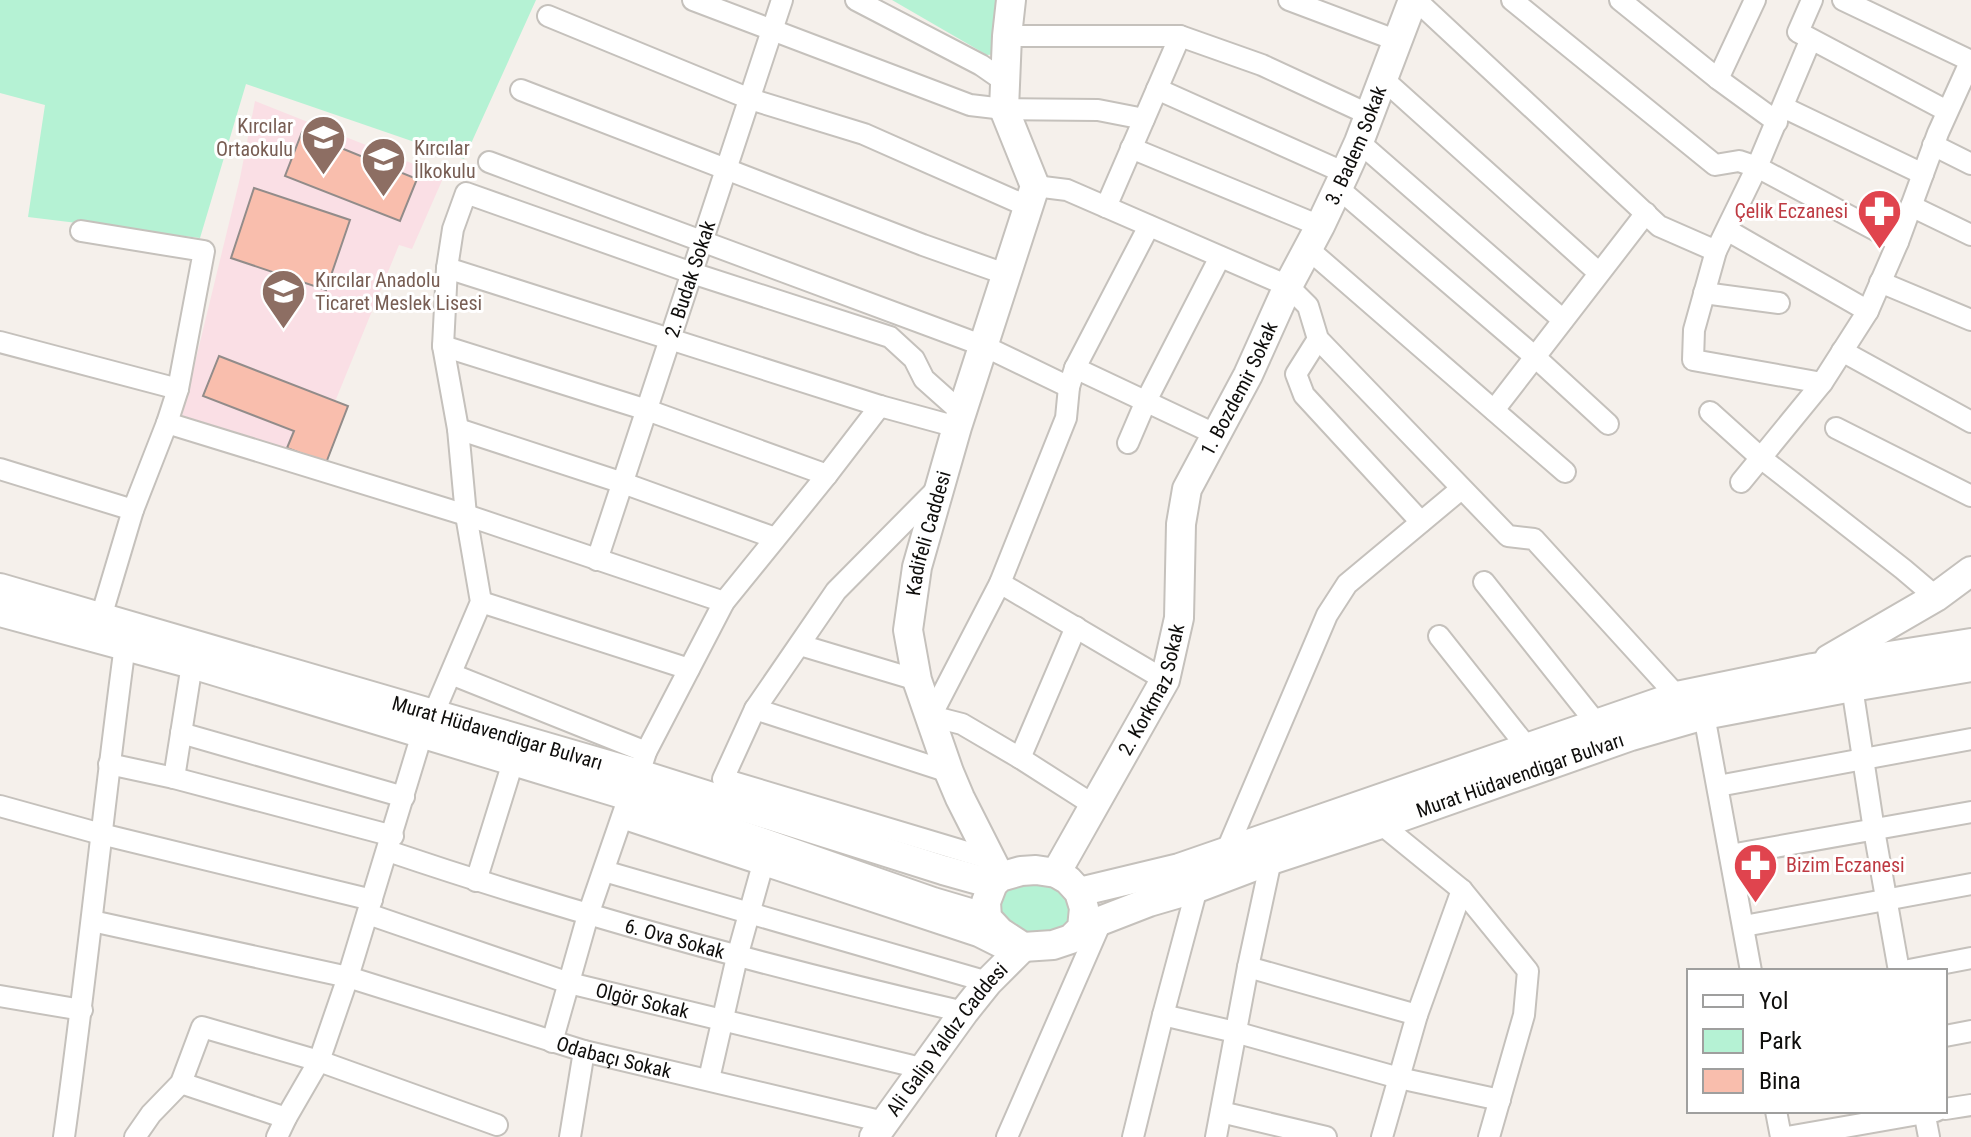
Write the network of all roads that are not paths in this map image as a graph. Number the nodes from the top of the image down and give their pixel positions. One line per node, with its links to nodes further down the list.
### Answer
1 (693, 0): 13 (street)
2 (782, 0): 13 (street, 2. Budak Sokak)
3 (856, 0): 21 (street)
4 (1011, 0): 14 (main road)
5 (1289, 0): 17 (street)
6 (1415, 0): 17 (main road, 3. Badem Sokak); 42 (street)
7 (1512, 0): 35 (street)
8 (1620, 0): 20 (street)
9 (1755, 0): 20 (street)
10 (1812, 0): 16 (street)
11 (1843, 0): 18 (street)
12 (548, 16): 24 (street)
13 (773, 29): 24 (street, 2. Budak Sokak); 25 (street)
14 (1007, 36): 15 (street); 21 (main road)
15 (1180, 36): 22 (street); 28 (street)
16 (1804, 36): 26 (street); 27 (street)
17 (1398, 41): 19 (main road, 3. Badem Sokak)
18 (1971, 60): 26 (street)
19 (1383, 79): 28 (main road, 3. Badem Sokak); 54 (street)
20 (1718, 79): 27 (street)
21 (1004, 81): 25 (main road)
22 (1157, 89): 29 (street); 38 (street)
23 (521, 90): 36 (street)
24 (750, 99): 36 (street, 2. Budak Sokak); 39 (street)
25 (1004, 109): 29 (street); 39 (main road)
26 (1947, 111): 31 (street)
27 (1780, 114): 35 (street); 37 (street)
28 (1370, 115): 30 (main road, 3. Badem Sokak)
29 (1144, 119): 32 (street)
30 (1359, 142): 38 (main road, 3. Badem Sokak); 61 (street)
31 (1933, 145): 34 (street); 37 (street)
32 (1131, 148): 41 (street); 47 (street)
33 (489, 162): 48 (street)
34 (1971, 164)
35 (1757, 167): 44 (street); 49 (street)
36 (726, 170): 48 (street, 2. Budak Sokak); 55 (street)
37 (1923, 174): 40 (street)
38 (1341, 180): 47 (main road, 3. Badem Sokak); 69 (street)
39 (1032, 197): 41 (street); 55 (main road, Kadifeli Caddesi)
40 (1911, 206): 46 (street); 49 (street)
41 (1106, 207): 43 (street)
42 (1646, 213): 50 (street); 54 (street)
43 (1149, 226): 51 (street); 70 (street)
44 (1727, 230): 50 (street); 60 (street)
45 (81, 231): 72 (street)
46 (1971, 235)
47 (1314, 237): 57 (main road, 3. Badem Sokak); 76 (street)
48 (703, 241): 53 (street, 2. Budak Sokak); 67 (street)
49 (1898, 242): 56 (street)
50 (1716, 251): 58 (street)
51 (1220, 257): 57 (street); 73 (street)
52 (447, 268): 53 (street); 63 (street); 66 (street)
53 (692, 273): 63 (street, 2. Budak Sokak); 78 (street)
54 (1599, 273): 61 (street)
55 (1008, 275): 67 (main road, Kadifeli Caddesi)
56 (1880, 282): 60 (street); 62 (street)
57 (1288, 286): 64 (street); 84 (main road, 1. Bozdemir Sokak)
58 (1704, 293): 59 (street); 71 (street)
59 (1779, 303)
60 (1868, 311): 68 (street)
61 (1563, 320): 69 (street)
62 (1971, 320)
63 (670, 338): 74 (street); 75 (street, 2. Budak Sokak)
64 (1318, 339): 94 (street); 98 (street)
65 (0, 342): 72 (street)
66 (443, 346): 75 (street); 83 (street)
67 (984, 346): 70 (street); 78 (main road, Kadifeli Caddesi)
68 (1842, 351): 71 (street); 79 (street)
69 (1534, 356): 76 (street); 81 (street)
70 (1072, 377): 73 (street); 103 (street)
71 (1822, 383): 86 (street)
72 (178, 389): 80 (street)
73 (1146, 401): 84 (street); 85 (street)
74 (880, 406): 78 (street); 89 (street)
75 (647, 410): 89 (street); 91 (street, 2. Budak Sokak)
76 (1494, 410): 88 (street)
77 (1710, 412): 86 (street)
78 (959, 420): 92 (main road, Kadifeli Caddesi)
79 (1971, 422)
80 (167, 423): 96 (street); 97 (street)
81 (1608, 424)
82 (1836, 428): 95 (street)
83 (458, 429): 91 (street); 97 (street)
84 (1217, 435): 93 (main road, 1. Bozdemir Sokak)
85 (1128, 443)
86 (1761, 458): 90 (street); 105 (street)
87 (0, 469): 96 (street)
88 (1565, 472)
89 (827, 475): 99 (street)
90 (1741, 482)
91 (623, 483): 99 (street); 100 (street, 2. Budak Sokak)
92 (941, 485): 114 (street); 120 (main road, Kadifeli Caddesi)
93 (1187, 489): 121 (main road, 2. Korkmaz Sokak)
94 (1461, 489): 98 (street); 123 (street)
95 (1971, 496)
96 (133, 510): 109 (street)
97 (466, 515): 100 (street); 106 (street)
98 (1421, 522): 148 (street)
99 (775, 538): 107 (street)
100 (597, 560): 107 (street)
101 (1971, 571): 105 (main road)
102 (1484, 582): 127 (street)
103 (1000, 583): 110 (street); 126 (street)
104 (0, 588): 109 (main road, Murat Hüdavendigar Bulvarı)
105 (1936, 597): 117 (main road)
106 (481, 602): 118 (street); 119 (street)
107 (724, 602): 118 (street)
108 (0, 612): 113 (main road, Murat Hüdavendigar Bulvarı)
109 (101, 617): 128 (main road, Murat Hüdavendigar Bulvarı)
110 (1076, 627): 121 (street); 132 (street)
111 (1439, 636): 131 (street)
112 (1971, 643): 117 (main road, Murat Hüdavendigar Bulvarı)
113 (125, 645): 115 (main road, Murat Hüdavendigar Bulvarı); 135 (street)
114 (800, 645): 120 (street); 124 (street)
115 (192, 664): 128 (main road, Murat Hüdavendigar Bulvarı); 129 (street)
116 (1971, 667): 122 (main road, Murat Hüdavendigar Bulvarı)
117 (1813, 668): 123 (main road, Murat Hüdavendigar Bulvarı)
118 (689, 669): 138 (street)
119 (451, 674): 128 (street); 138 (street)
120 (917, 680): 126 (main road, Kadifeli Caddesi)
121 (1165, 680): 142 (main road, 2. Korkmaz Sokak)
122 (1852, 687): 125 (main road, Murat Hüdavendigar Bulvarı); 133 (street)
123 (1677, 696): 125 (street); 127 (main road, Murat Hüdavendigar Bulvarı)
124 (755, 709): 136 (street); 153 (street)
125 (1704, 715): 139 (street); 144 (main road, Murat Hüdavendigar Bulvarı)
126 (931, 716): 132 (street); 136 (main road, Kadifeli Caddesi)
127 (1597, 724): 131 (main road, Murat Hüdavendigar Bulvarı)
128 (428, 725): 134 (main road, Murat Hüdavendigar Bulvarı); 138 (main road, Murat Hüdavendigar Bulvarı); 140 (street)
129 (181, 733): 137 (street); 140 (street)
130 (1971, 739): 133 (street)
131 (1527, 747): 148 (main road, Murat Hüdavendigar Bulvarı)
132 (1020, 758): 142 (street)
133 (1862, 761): 139 (street); 145 (street)
134 (513, 762): 138 (main road, Murat Hüdavendigar Bulvarı); 155 (street)
135 (109, 764): 137 (street, 6. Ova Sokak); 146 (street)
136 (949, 772): 153 (main road, Kadifeli Caddesi)
137 (174, 778): 147 (street, 6. Ova Sokak)
138 (634, 785): 151 (street); 152 (street); 153 (main road, Murat Hüdavendigar Bulvarı); 164 (main road, Murat Hüdavendigar Bulvarı)
139 (1718, 786): 149 (street)
140 (404, 797): 147 (street)
141 (0, 806): 146 (street, Olgör Sokak)
142 (1095, 806): 154 (main road, 2. Korkmaz Sokak)
143 (1971, 812): 145 (street)
144 (1381, 824): 150 (main road, Murat Hüdavendigar Bulvarı); 158 (street)
145 (1874, 830): 149 (street); 160 (street)
146 (101, 834): 161 (street, Olgör Sokak); 165 (street)
147 (390, 843): 155 (street, 6. Ova Sokak); 161 (street)
148 (1226, 852): 159 (main road, Murat Hüdavendigar Bulvarı)
149 (1730, 855): 167 (street)
150 (1271, 860): 157 (main road, Murat Hüdavendigar Bulvarı); 171 (street)
151 (763, 864): 162 (street); 168 (street)
152 (604, 871): 162 (street); 163 (street)
153 (994, 873): 154 (main road); 164 (main road)
154 (1056, 873): 159 (main road)
155 (476, 881): 163 (street, 6. Ova Sokak)
156 (1971, 884): 160 (street)
157 (1197, 888): 166 (main road, Murat Hüdavendigar Bulvarı); 181 (street)
158 (1462, 890): 182 (street); 194 (street)
159 (1079, 892): 166 (main road)
160 (1885, 899): 167 (street); 173 (street)
161 (370, 907): 175 (street); 177 (street, Olgör Sokak)
162 (748, 912): 169 (street); 176 (street)
163 (588, 915): 169 (street, 6. Ova Sokak); 177 (street)
164 (987, 918): 168 (main road)
165 (92, 921): 175 (street, Odabaçı Sokak); 179 (street)
166 (1091, 925): 168 (main road); 207 (street)
167 (1744, 926): 172 (street)
168 (1019, 951): 176 (main road, Ali Galip Yaldız Caddesi)
169 (737, 957): 180 (street, 6. Ova Sokak); 183 (street)
170 (1971, 958): 174 (street)
171 (1248, 967): 182 (street); 185 (street)
172 (1751, 969)
173 (1901, 969)
174 (1912, 969)
175 (348, 977): 187 (street, Odabaçı Sokak); 189 (street)
176 (988, 982): 180 (main road, Ali Galip Yaldız Caddesi)
177 (569, 983): 183 (street, Olgör Sokak); 187 (street)
178 (0, 996): 179 (street)
179 (82, 1010): 204 (street)
180 (964, 1012): 190 (main road, Ali Galip Yaldız Caddesi)
181 (1163, 1015): 185 (street); 208 (street)
182 (1417, 1015): 191 (street)
183 (722, 1020): 190 (street, Olgör Sokak); 192 (street)
184 (1971, 1031): 186 (street)
185 (1235, 1032): 191 (street); 197 (street)
186 (1947, 1036)
187 (552, 1042): 188 (street, Odabaçı Sokak)
188 (584, 1051): 192 (street, Odabaçı Sokak); 206 (street)
189 (319, 1061): 193 (street); 201 (street); 202 (street)
190 (925, 1069): 203 (main road, Ali Galip Yaldız Caddesi)
191 (1399, 1078): 194 (street); 211 (street)
192 (709, 1079): 203 (street, Odabaçı Sokak)
193 (181, 1083): 202 (street); 205 (street)
194 (1500, 1100): 212 (street)
195 (1971, 1105): 196 (street)
196 (1947, 1109)
197 (1221, 1112): 209 (street); 210 (street)
198 (1777, 1113): 213 (street)
199 (1921, 1113): 213 (street)
200 (1932, 1113): 214 (street)
201 (497, 1125)
202 (282, 1128)
203 (879, 1130)
204 (64, 1137)
205 (135, 1137)
206 (570, 1137)
207 (1007, 1137)
208 (1133, 1137)
209 (1216, 1137)
210 (1326, 1137)
211 (1382, 1137)
212 (1489, 1137)
213 (1784, 1137)
214 (1929, 1137)

